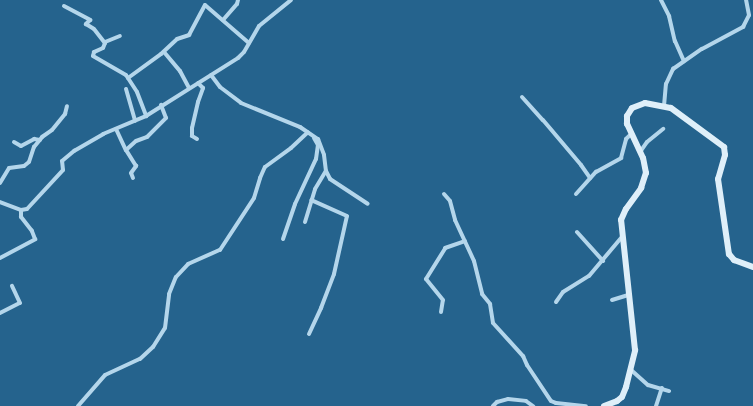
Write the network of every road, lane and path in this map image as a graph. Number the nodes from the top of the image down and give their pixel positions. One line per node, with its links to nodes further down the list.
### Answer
1 (238, 0): 6 (street)
2 (291, 0): 9 (street)
3 (661, 0): 11 (street)
4 (746, 0): 11 (street)
5 (64, 6): 8 (street)
6 (223, 20): 9 (street); 10 (street)
7 (120, 36): 8 (street)
8 (105, 42): 13 (street)
9 (249, 43): 12 (street)
10 (164, 52): 13 (street); 15 (street)
11 (684, 61): 20 (street)
12 (211, 75): 14 (street); 25 (street)
13 (128, 78): 21 (street)
14 (198, 83): 15 (street); 28 (street)
15 (189, 88): 18 (street)
16 (126, 89): 22 (street)
17 (522, 97): 35 (street)
18 (161, 105): 21 (street); 31 (street)
19 (67, 106): 29 (street)
20 (664, 106): 27 (main road); 50 (main road)
21 (146, 116): 22 (street)
22 (135, 121): 23 (street)
23 (116, 129): 31 (street); 42 (street)
24 (663, 129): 32 (street)
25 (308, 132): 26 (street); 61 (street)
26 (312, 134): 33 (street); 46 (street)
27 (632, 134): 32 (main road); 35 (street)
28 (197, 139)
29 (40, 140): 30 (street); 36 (street)
30 (14, 142)
31 (126, 150): 34 (street)
32 (640, 152): 45 (main road)
33 (326, 171): 39 (street); 41 (street)
34 (133, 178)
35 (590, 178): 38 (street)
36 (0, 183)
37 (444, 194): 47 (street)
38 (576, 194)
39 (311, 200): 43 (street); 57 (street)
40 (0, 202): 42 (street)
41 (368, 204)
42 (21, 210): 48 (street)
43 (305, 222)
44 (577, 232): 49 (street)
45 (621, 238): 49 (street); 52 (main road)
46 (283, 239)
47 (464, 241): 55 (street); 64 (street)
48 (0, 258)
49 (603, 260): 54 (street)
50 (753, 267)
51 (12, 286): 56 (street)
52 (628, 295): 53 (street); 58 (main road)
53 (612, 300)
54 (556, 302)
55 (442, 312)
56 (0, 313)
57 (308, 334)
58 (630, 369): 59 (street); 65 (main road)
59 (662, 388): 60 (street); 66 (street)
60 (669, 391)
61 (78, 406)
62 (493, 406): 63 (street)
63 (533, 406)
64 (586, 406)
65 (604, 406)
66 (656, 406)

